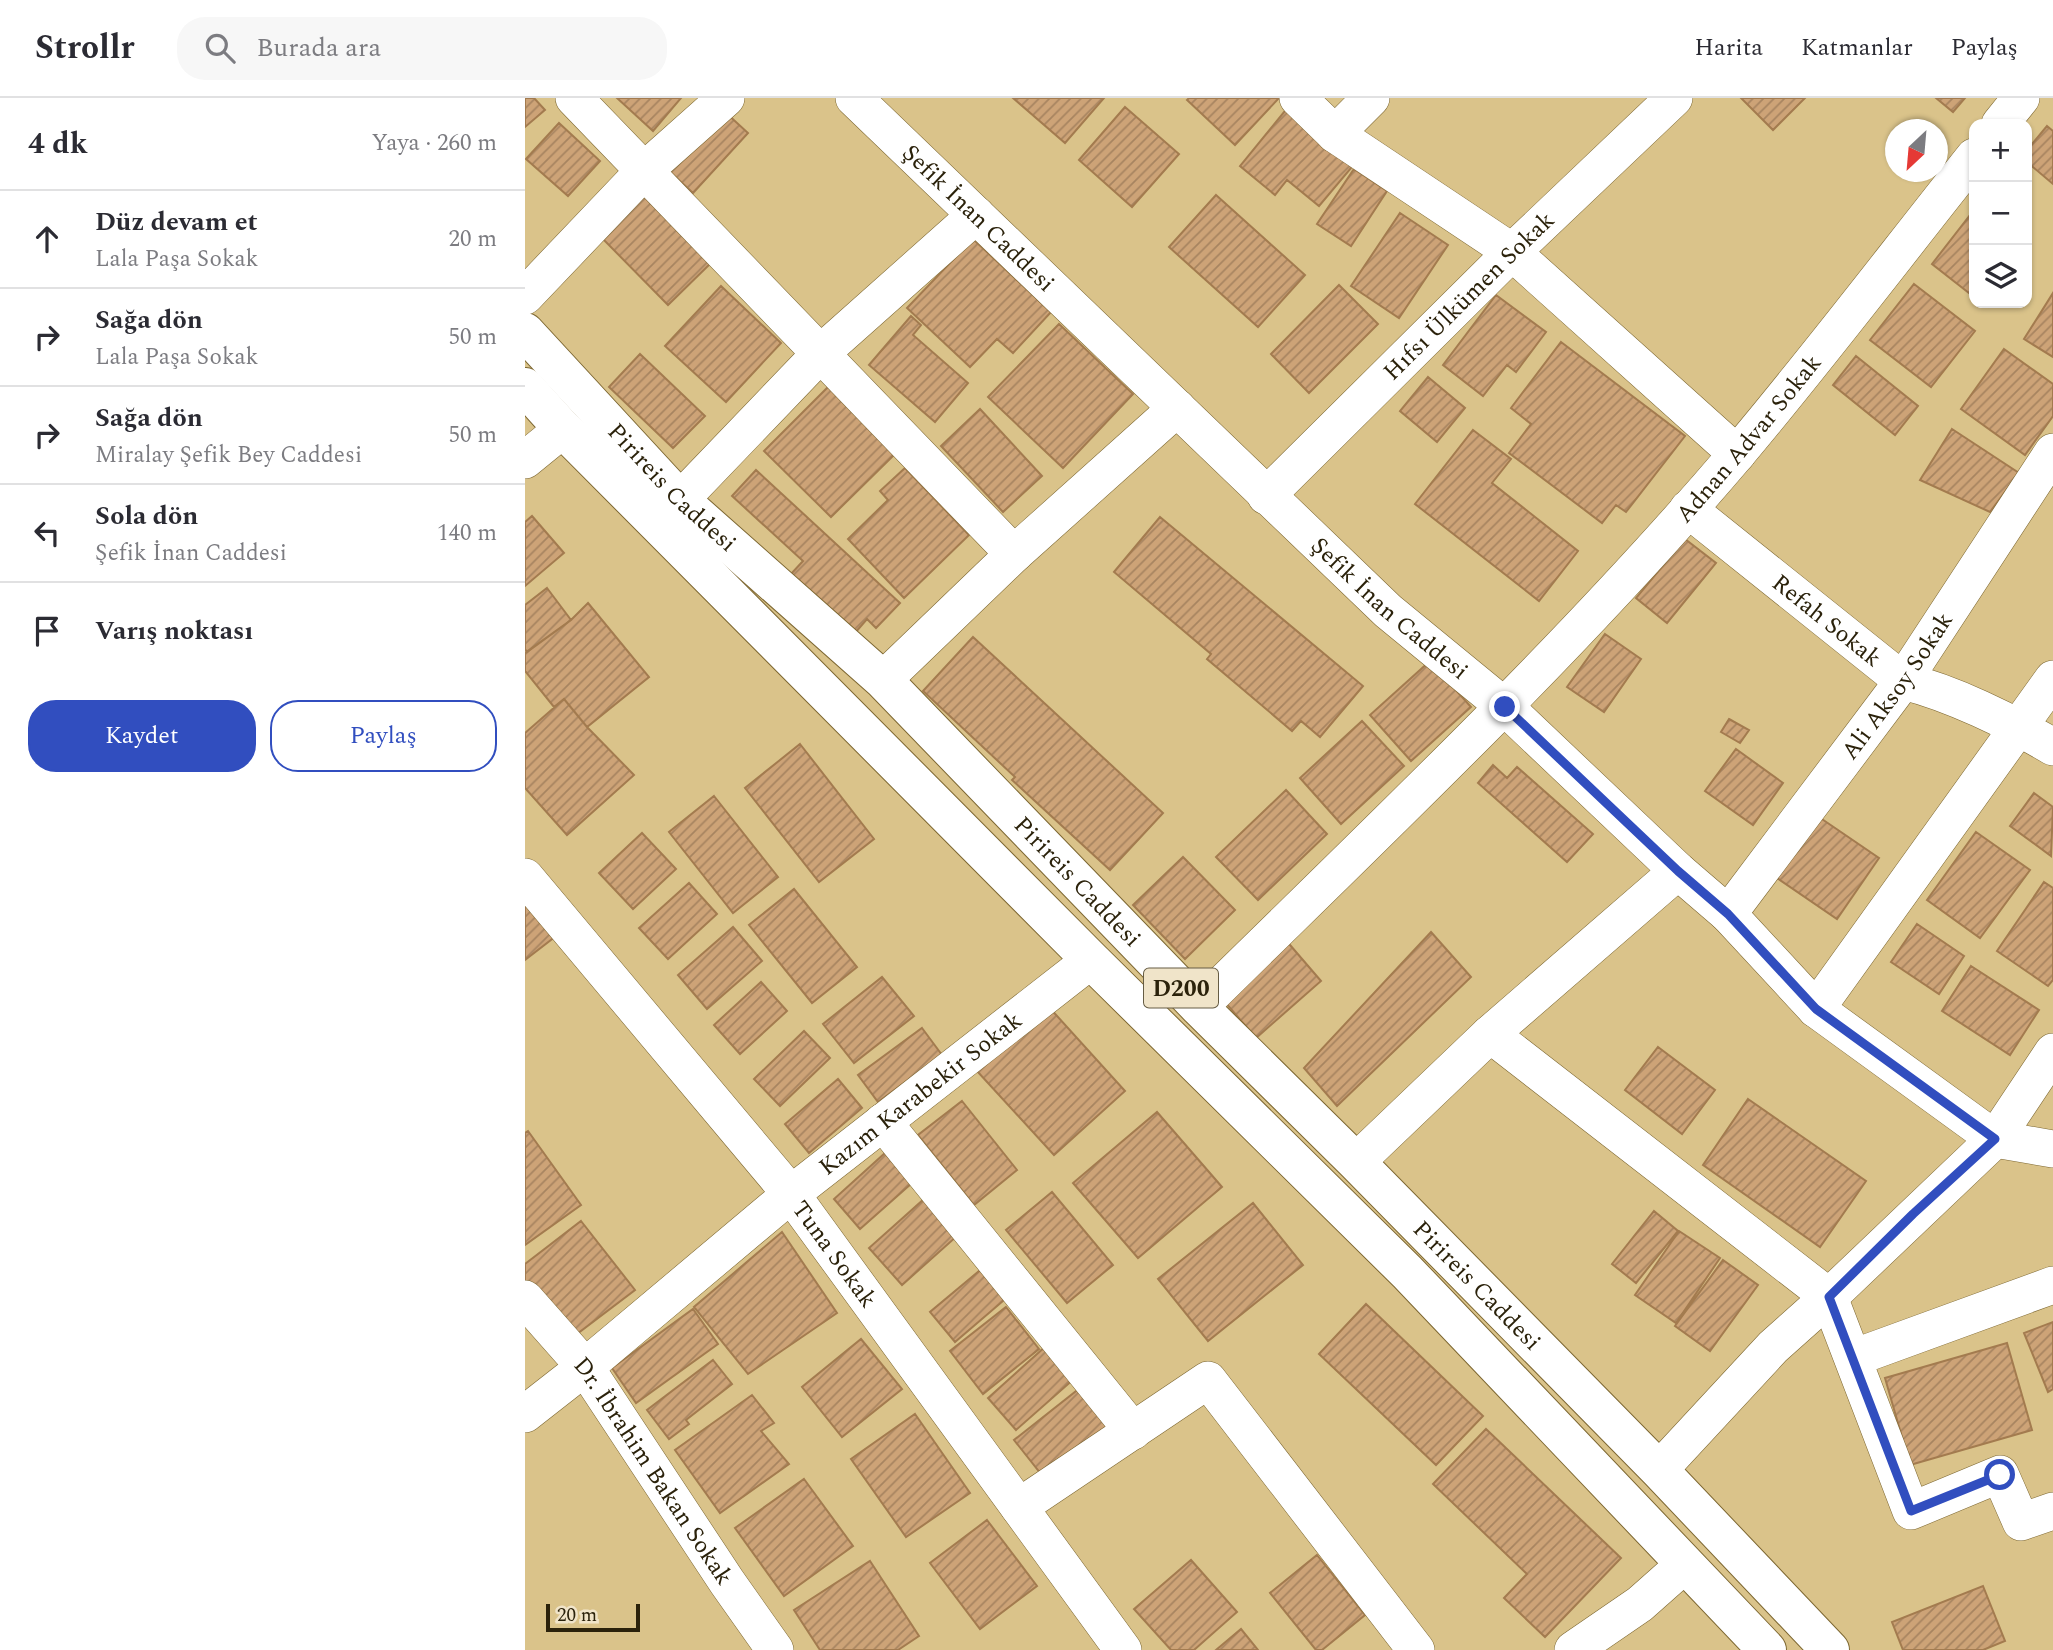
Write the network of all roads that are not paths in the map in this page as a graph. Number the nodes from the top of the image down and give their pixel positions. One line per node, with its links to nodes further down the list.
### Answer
1 (574, 98): 11 (street)
2 (726, 98): 11 (street)
3 (854, 98): 12 (street, Şefik İnan Caddesi)
4 (1298, 98): 9 (street)
5 (1371, 98): 9 (street)
6 (1674, 98): 13 (street, Hıfsı Ülkümen Sokak)
7 (2021, 98): 8 (street)
8 (2004, 119)
9 (1335, 134): 13 (street)
10 (1969, 163): 21 (street, Adnan Advar Sokak)
11 (645, 170): 14 (street); 16 (street)
12 (976, 215): 16 (street); 18 (street, Şefik İnan Caddesi)
13 (1512, 252): 21 (street); 23 (street, Hıfsı Ülkümen Sokak)
14 (525, 296)
15 (525, 332): 24 (highway, Pirireis Caddesi / D200)
16 (821, 354): 24 (street); 26 (street)
17 (525, 387): 19 (highway, Pirireis Caddesi / D200)
18 (1177, 408): 23 (street, Şefik İnan Caddesi); 26 (street)
19 (563, 429): 22 (street); 36 (highway, Pirireis Caddesi / D200)
20 (2053, 452): 29 (street, Ali Aksoy Sokak)
21 (1737, 454): 25 (street, Adnan Advar Sokak)
22 (525, 460)
23 (1266, 496): 30 (street, Şefik İnan Caddesi)
24 (680, 500): 28 (highway, Pirireis Caddesi / D200)
25 (1688, 509): 29 (street, Refah Sokak); 30 (street, Adnan Advar Sokak)
26 (1014, 554): 28 (street)
27 (2053, 679): 31 (street)
28 (883, 680): 37 (highway, Pirireis Caddesi / D200)
29 (1903, 681): 31 (street, Refah Sokak); 35 (street, Ali Aksoy Sokak)
30 (1505, 707): 33 (street, Şefik İnan Caddesi); 37 (street, Adnan Advar Sokak)
31 (2018, 727): 32 (street, Refah Sokak); 38 (street)
32 (2053, 747)
33 (1678, 871): 35 (street, Şefik İnan Caddesi); 39 (street)
34 (525, 877): 45 (street, Tuna Sokak)
35 (1728, 914): 38 (street, Şefik İnan Caddesi)
36 (1091, 960): 41 (street, Kazım Karabekir Sokak); 56 (highway, Pirireis Caddesi / D200)
37 (1199, 1007): 44 (highway, Pirireis Caddesi / D200)
38 (1816, 1009): 42 (street, Şefik İnan Caddesi)
39 (1490, 1034): 44 (street); 47 (street)
40 (2053, 1052): 42 (street)
41 (883, 1122): 45 (street, Kazım Karabekir Sokak); 52 (street)
42 (1995, 1139): 43 (street, Şefik İnan Caddesi); 47 (street)
43 (2053, 1149)
44 (1356, 1162): 53 (highway, Pirireis Caddesi / D200)
45 (791, 1194): 50 (street, Kazım Karabekir Sokak); 54 (street, Tuna Sokak)
46 (2053, 1285): 49 (street)
47 (1829, 1297): 49 (street); 53 (street)
48 (525, 1299): 50 (street, Dr. İbrahim Bakan Sokak)
49 (1853, 1358): 55 (street)
50 (585, 1367): 51 (street, Kazım Karabekir Sokak); 57 (street, Dr. İbrahim Bakan Sokak)
51 (525, 1414)
52 (1133, 1431): 54 (street); 59 (street)
53 (1659, 1469): 62 (highway, Pirireis Caddesi / D200)
54 (1019, 1507): 58 (street, Tuna Sokak)
55 (2053, 1511)
56 (1684, 1565): 60 (street); 61 (highway, Pirireis Caddesi / D200)
57 (775, 1650)
58 (1123, 1650)
59 (1416, 1650)
60 (1573, 1650)
61 (1767, 1650)
62 (1830, 1650)

